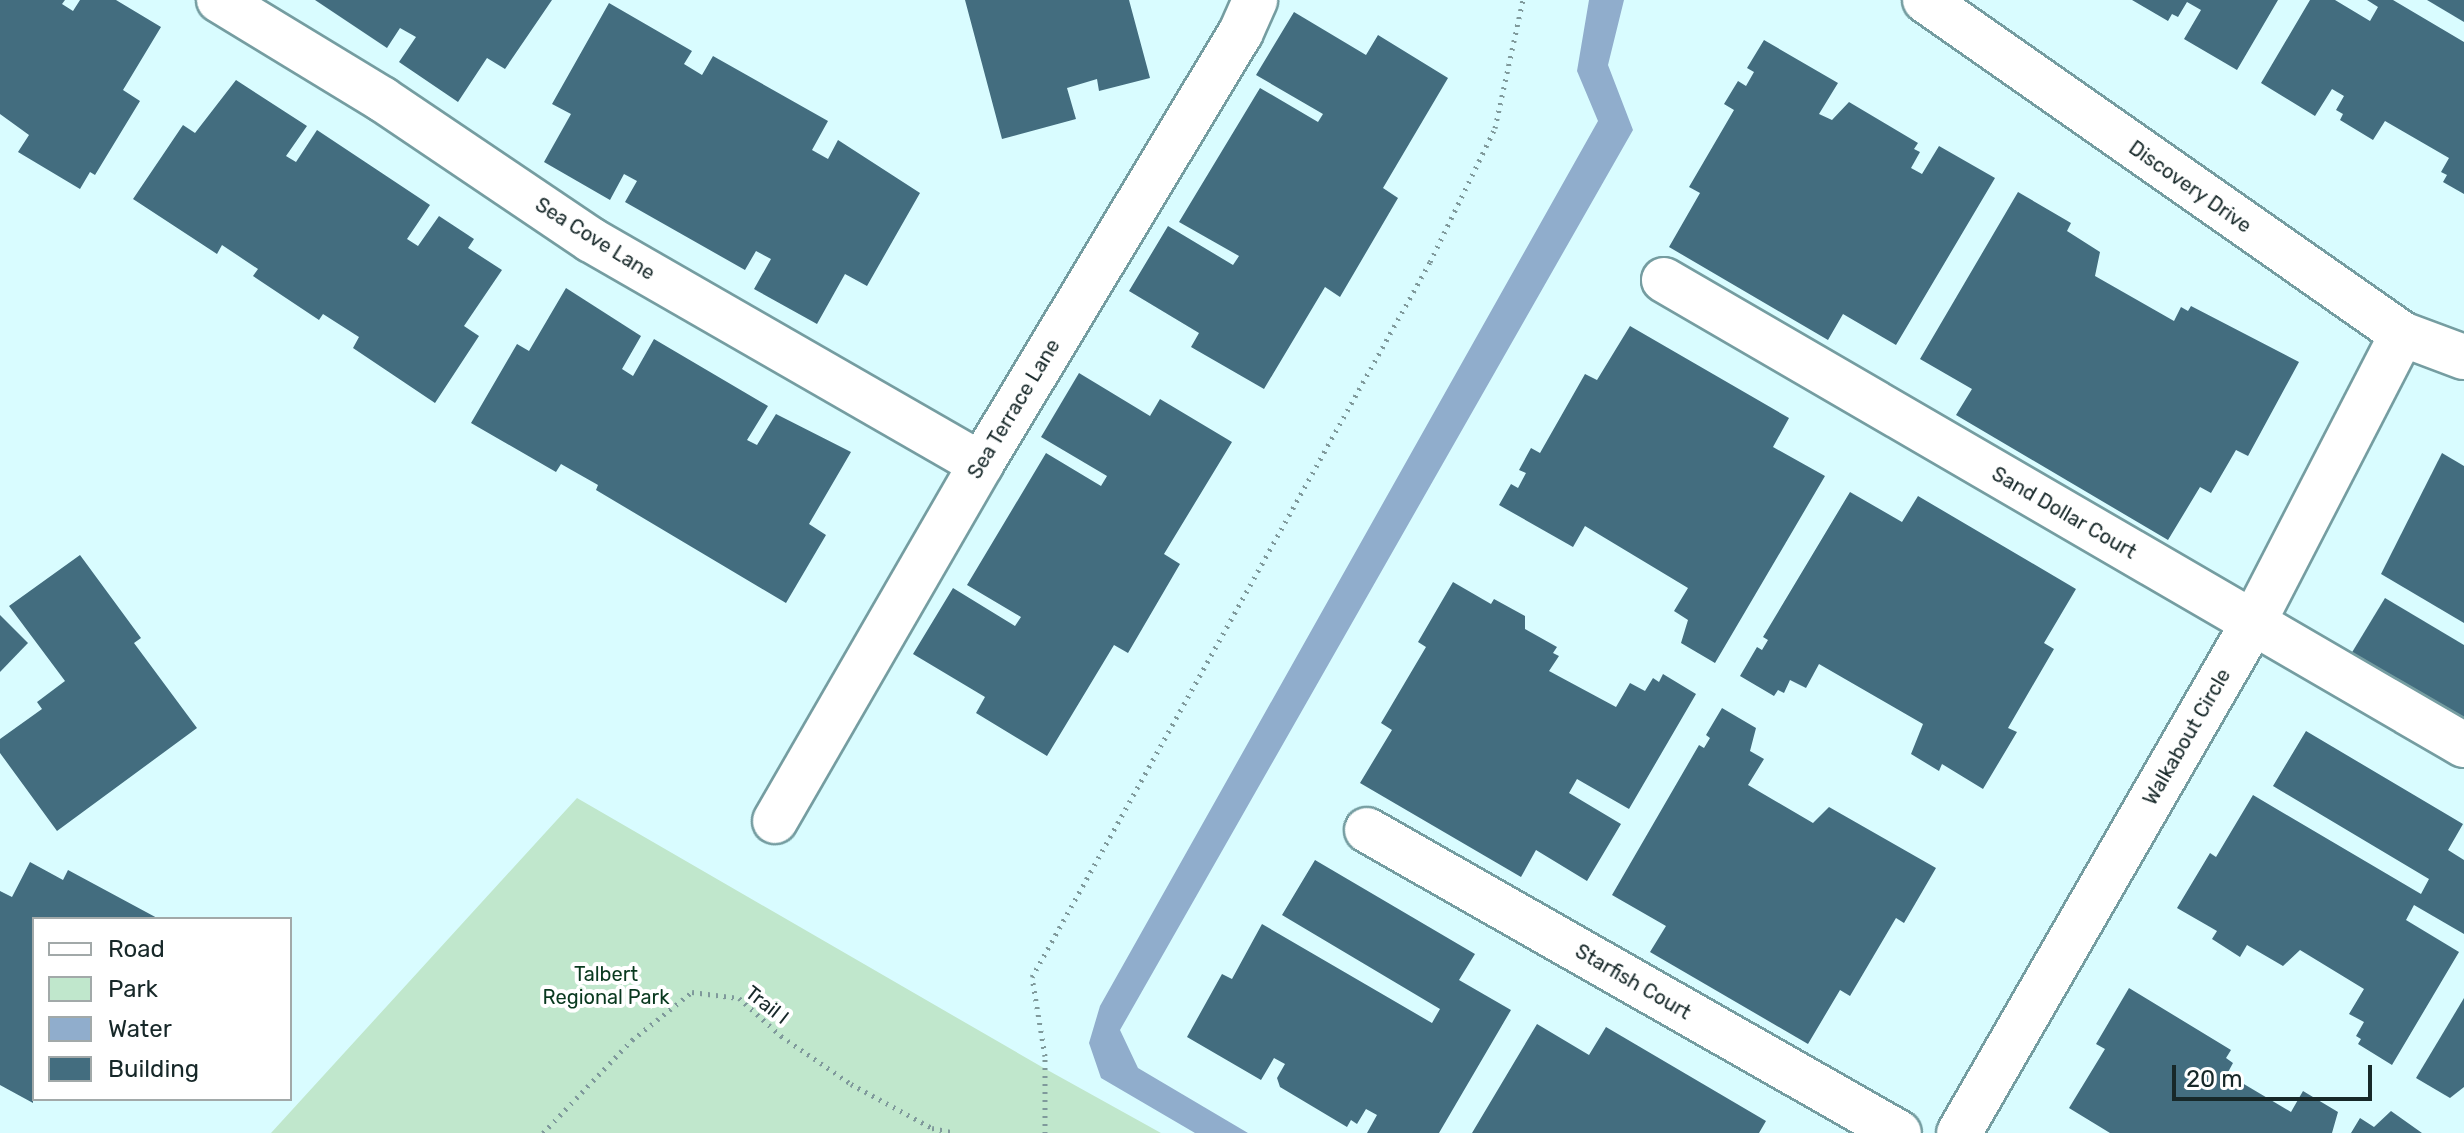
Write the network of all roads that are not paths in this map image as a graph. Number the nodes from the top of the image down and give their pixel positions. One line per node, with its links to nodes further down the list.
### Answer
1 (219, 0): 7 (street, Sea Cove Lane)
2 (1255, 0): 7 (street, Sea Terrace Lane)
3 (1925, 0): 5 (street, Discovery Drive)
4 (1664, 280): 8 (street, Sand Dollar Court)
5 (2402, 334): 6 (street, Discovery Drive); 8 (street, Walkabout Circle)
6 (2464, 357)
7 (981, 464): 10 (street, Sea Terrace Lane)
8 (2253, 623): 9 (street, Sand Dollar Court); 13 (street, Walkabout Circle)
9 (2464, 745)
10 (775, 821)
11 (1367, 830): 12 (street, Starfish Court)
12 (1899, 1133)
13 (1959, 1133)

